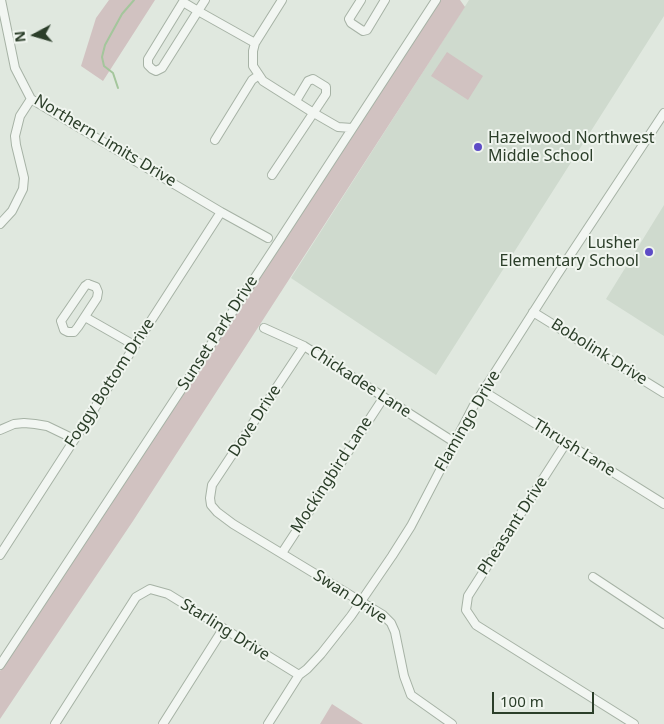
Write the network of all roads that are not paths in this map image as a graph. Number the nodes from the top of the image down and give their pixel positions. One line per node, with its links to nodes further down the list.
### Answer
1 (1, 0): 10 (street, Northern Limits Drive)
2 (205, 0): 7 (street)
3 (282, 0): 8 (street)
4 (360, 0): 5 (street)
5 (385, 0)
6 (436, 0): 14 (street, Sunset Park Drive)
7 (198, 11): 7 (street); 8 (street)
8 (255, 43): 9 (street)
9 (259, 75): 11 (street); 15 (street)
10 (32, 99): 17 (street, Northern Limits Drive); 18 (street)
11 (296, 101): 12 (street); 12 (street)
12 (312, 112): 14 (street); 16 (street)
13 (664, 113): 20 (street, Flamingo Drive)
14 (352, 128): 40 (street, Sunset Park Drive)
15 (215, 140)
16 (272, 175)
17 (220, 212): 19 (street, Northern Limits Drive); 23 (street, Foggy Bottom Drive)
18 (0, 224)
19 (268, 238)
20 (533, 312): 25 (street, Flamingo Drive); 26 (street, Bobolink Drive)
21 (85, 317): 21 (street); 23 (street)
22 (264, 328): 24 (street, Chickadee Lane)
23 (134, 345): 29 (street, Foggy Bottom Drive)
24 (304, 346): 27 (street, Chickadee Lane); 32 (street, Dove Drive)
25 (483, 391): 30 (street, Flamingo Drive); 31 (street, Thrush Lane)
26 (664, 393)
27 (384, 397): 30 (street, Chickadee Lane); 34 (street, Mockingbird Lane)
28 (0, 430): 29 (street)
29 (74, 439): 35 (street, Foggy Bottom Drive)
30 (454, 442): 37 (street, Flamingo Drive)
31 (566, 443): 33 (street, Thrush Lane); 46 (street, Pheasant Drive)
32 (210, 498): 34 (street, Swan Drive)
33 (664, 504)
34 (282, 553): 37 (street, Swan Drive)
35 (0, 555)
36 (593, 577): 38 (street)
37 (361, 602): 41 (street, Flamingo Drive); 45 (street, Swan Drive)
38 (664, 624)
39 (223, 629): 41 (street, Starling Drive); 42 (street, Starling Drive); 43 (street)
40 (0, 666)
41 (299, 675): 44 (street, Flamingo Drive)
42 (56, 724)
43 (163, 724)
44 (268, 724)
45 (452, 724)
46 (634, 724)

